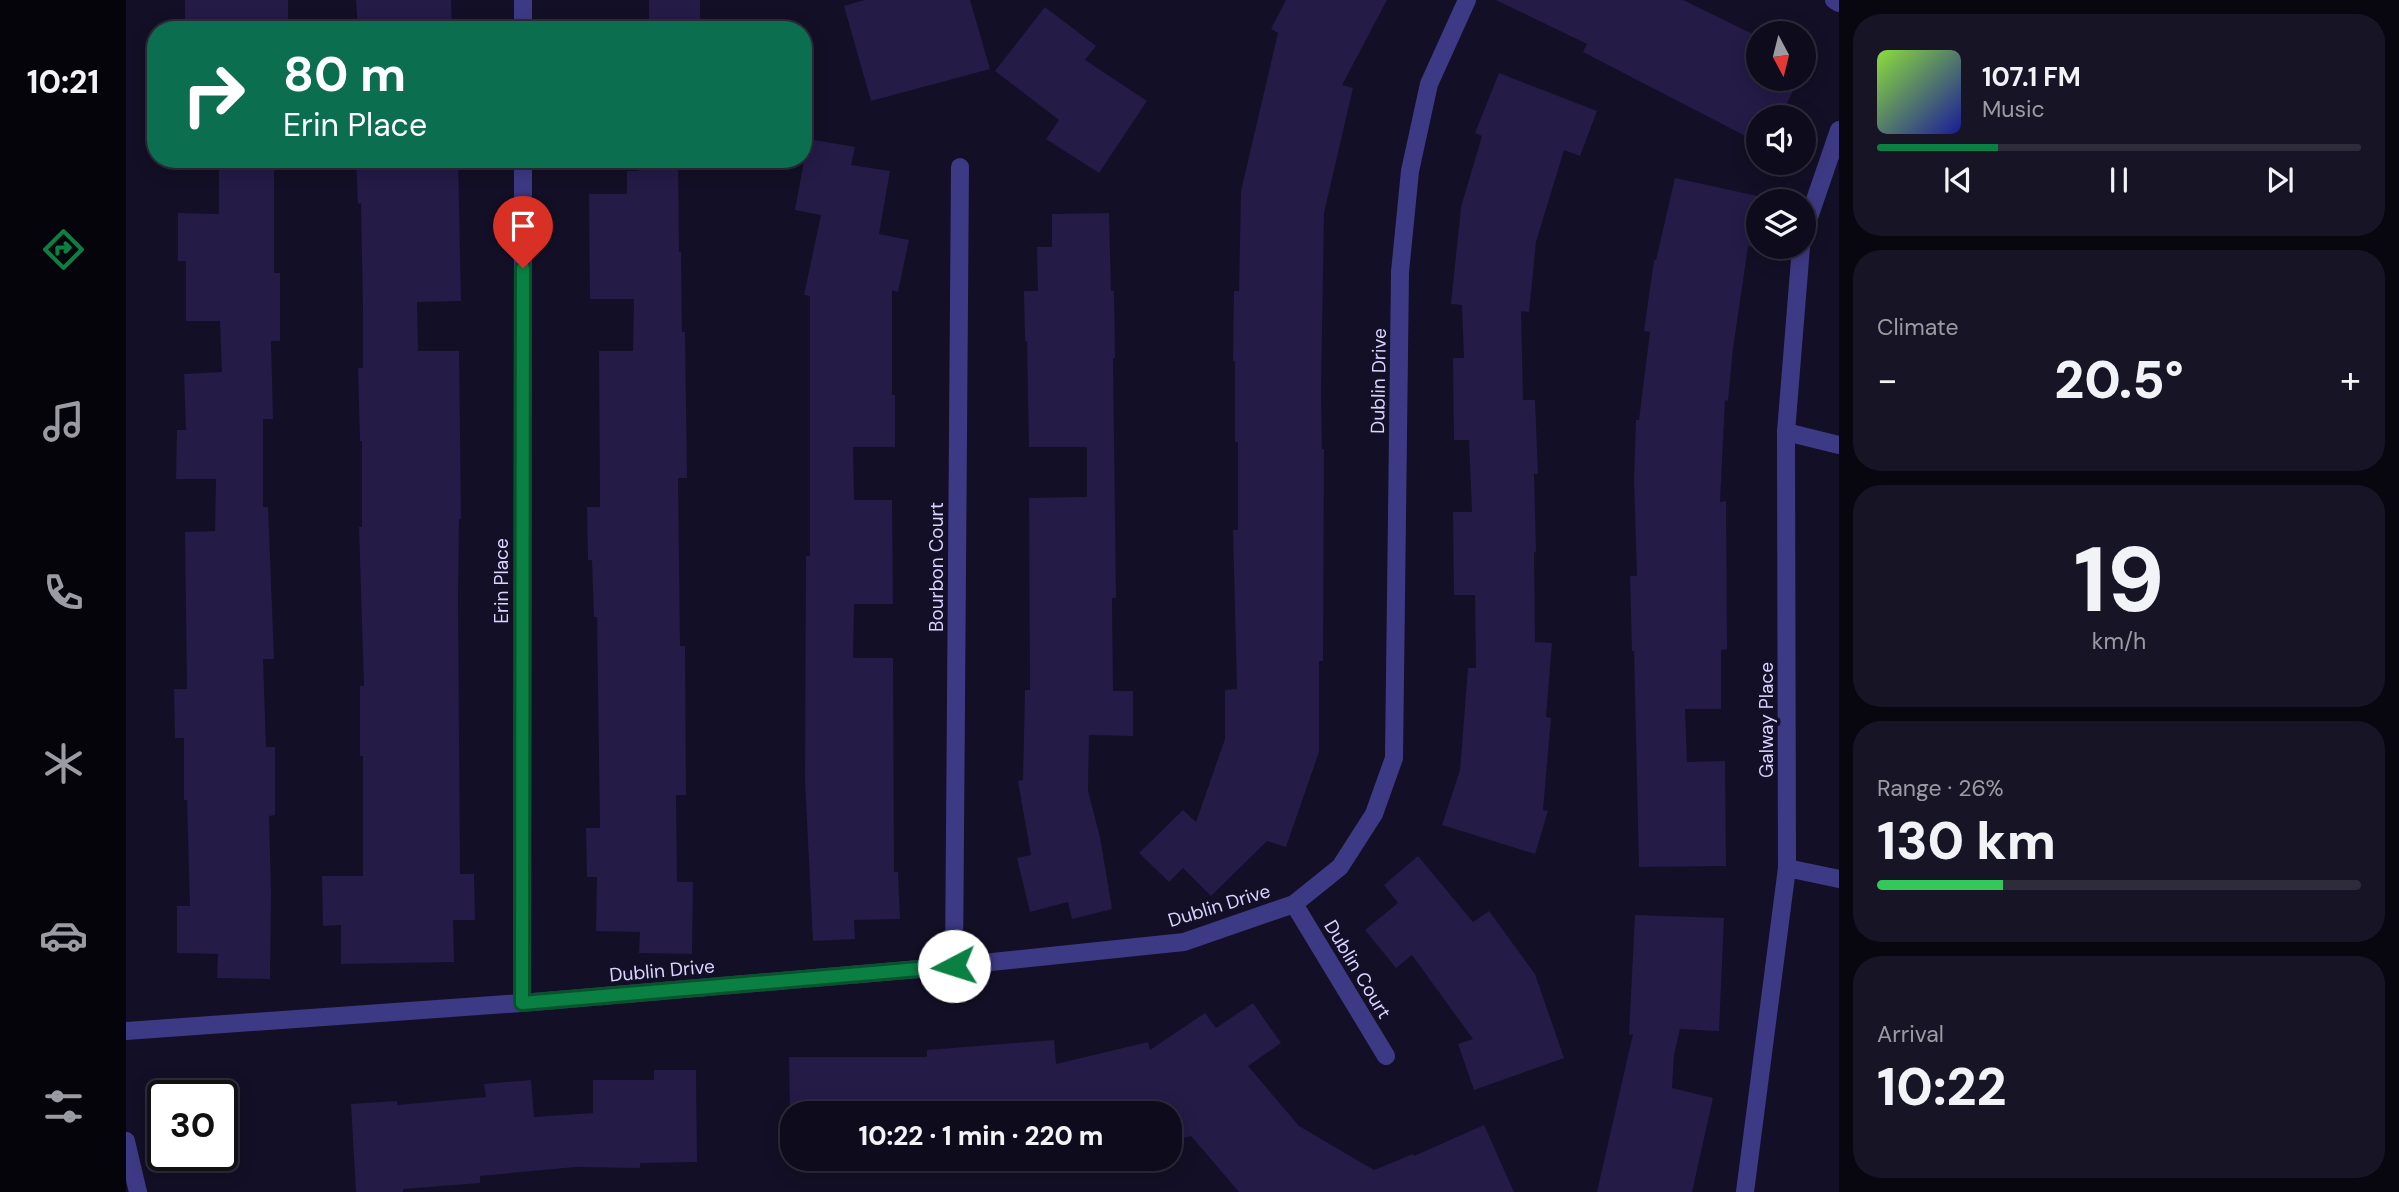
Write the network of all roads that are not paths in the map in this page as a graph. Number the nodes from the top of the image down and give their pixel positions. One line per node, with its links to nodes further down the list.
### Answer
1 (523, 0): 5 (street)
2 (1467, 0): 15 (street, Dublin Drive)
3 (1834, 0): 4 (street)
4 (1839, 3)
5 (523, 21)
6 (1839, 130): 9 (street)
7 (960, 167): 16 (street, Bourbon Court)
8 (523, 168): 17 (street, Erin Place)
9 (1816, 197)
10 (1800, 259): 11 (street, Galway Place)
11 (1786, 432): 12 (street); 13 (street, Galway Place)
12 (1839, 445)
13 (1787, 868): 14 (street); 22 (street, Galway Place)
14 (1839, 879)
15 (1294, 904): 16 (street, Dublin Drive); 19 (street, Dublin Court)
16 (954, 966): 17 (street, Dublin Drive)
17 (522, 1003): 18 (street, Dublin Drive)
18 (126, 1031)
19 (1386, 1056)
20 (126, 1141): 21 (street)
21 (138, 1192)
22 (1745, 1192)

